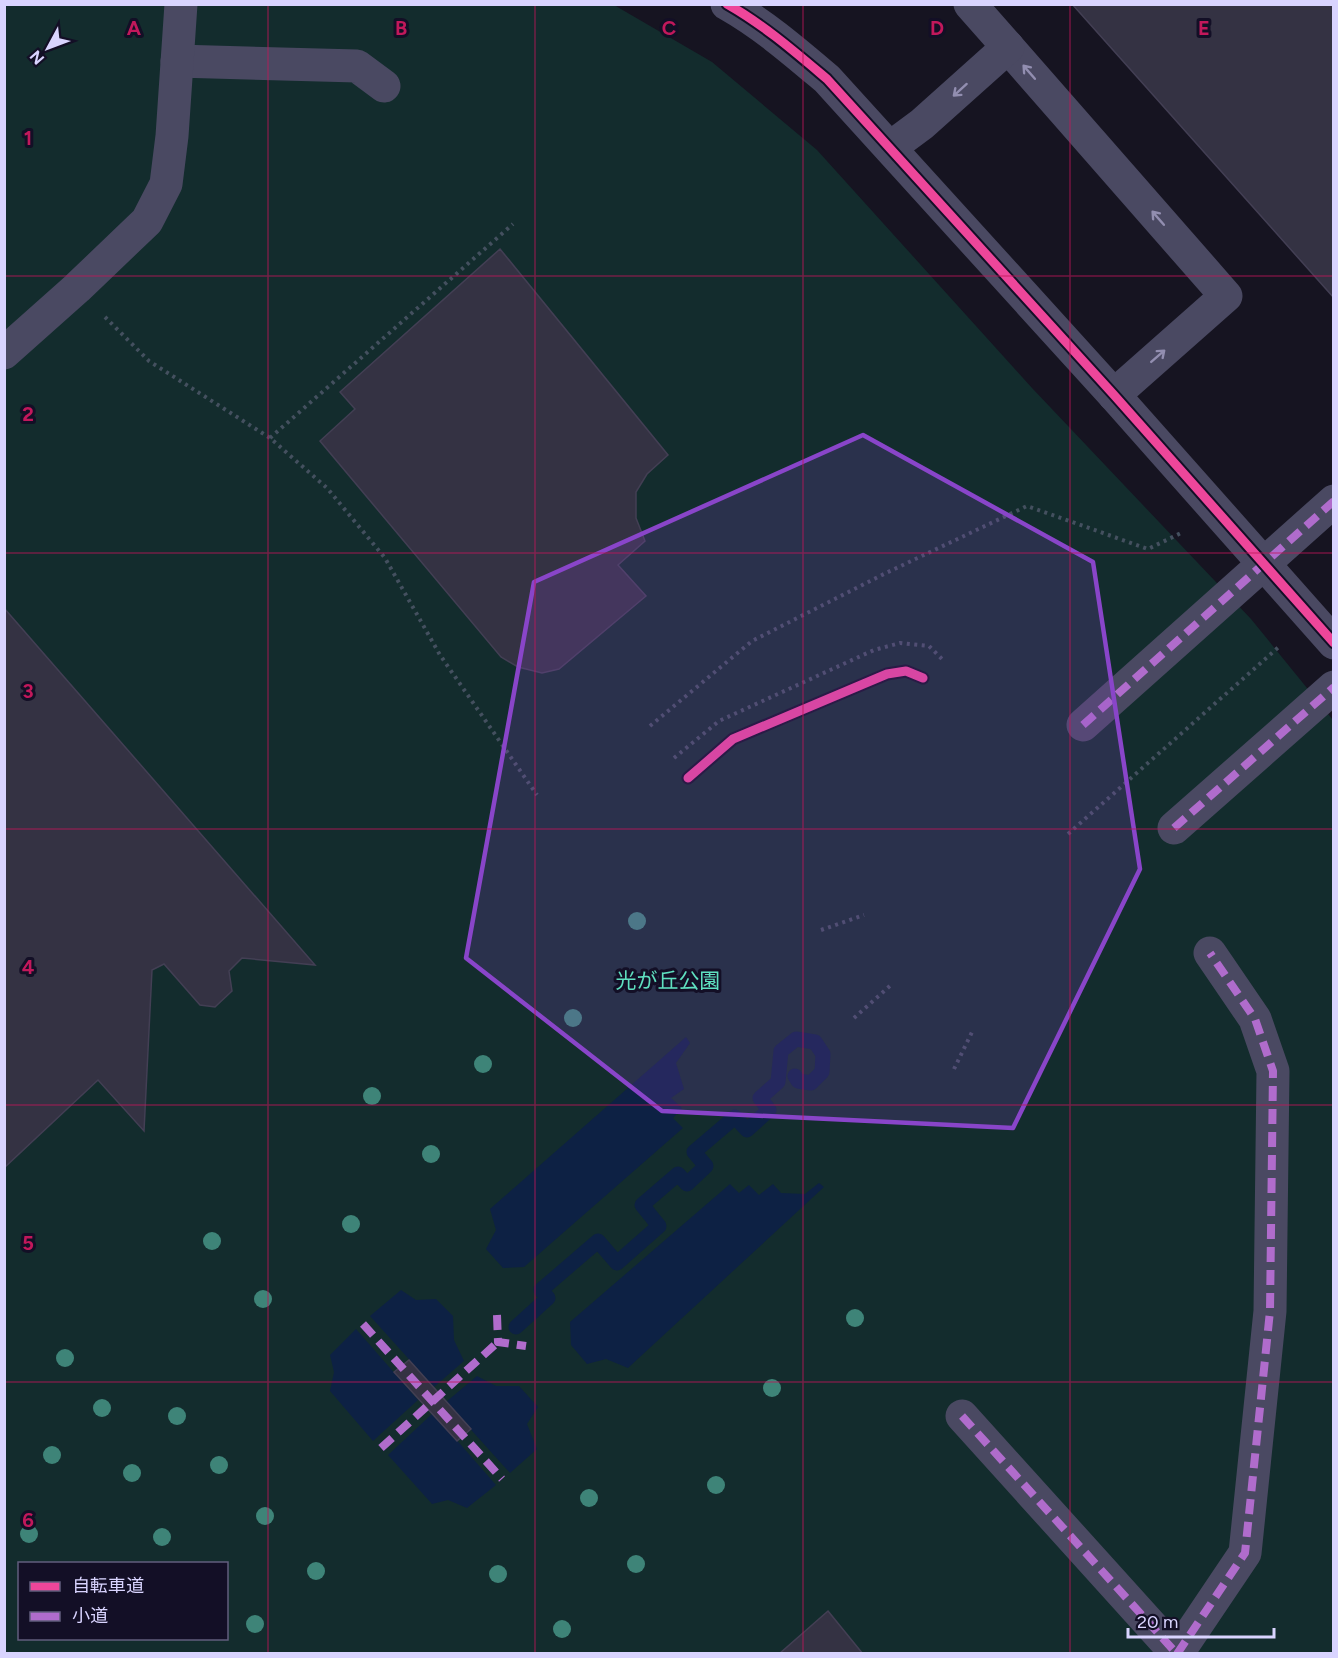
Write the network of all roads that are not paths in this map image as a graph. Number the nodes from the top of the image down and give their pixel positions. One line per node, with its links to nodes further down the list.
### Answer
1 (181, 4): 5 (street)
2 (727, 4): 7 (street)
3 (970, 4): 4 (street)
4 (1008, 47): 7 (street, one-way to 7); 9 (street, one-way to 4)
5 (177, 61): 6 (street); 8 (street)
6 (384, 86)
7 (891, 147): 9 (street)
8 (4, 353)
9 (1114, 394): 11 (street)
10 (1334, 501): 13 (street, bridge)
11 (1334, 643)
12 (1334, 687): 14 (street)
13 (1083, 725)
14 (1174, 828)
15 (1210, 953): 17 (street)
16 (962, 1416): 17 (street)
17 (1177, 1653)

